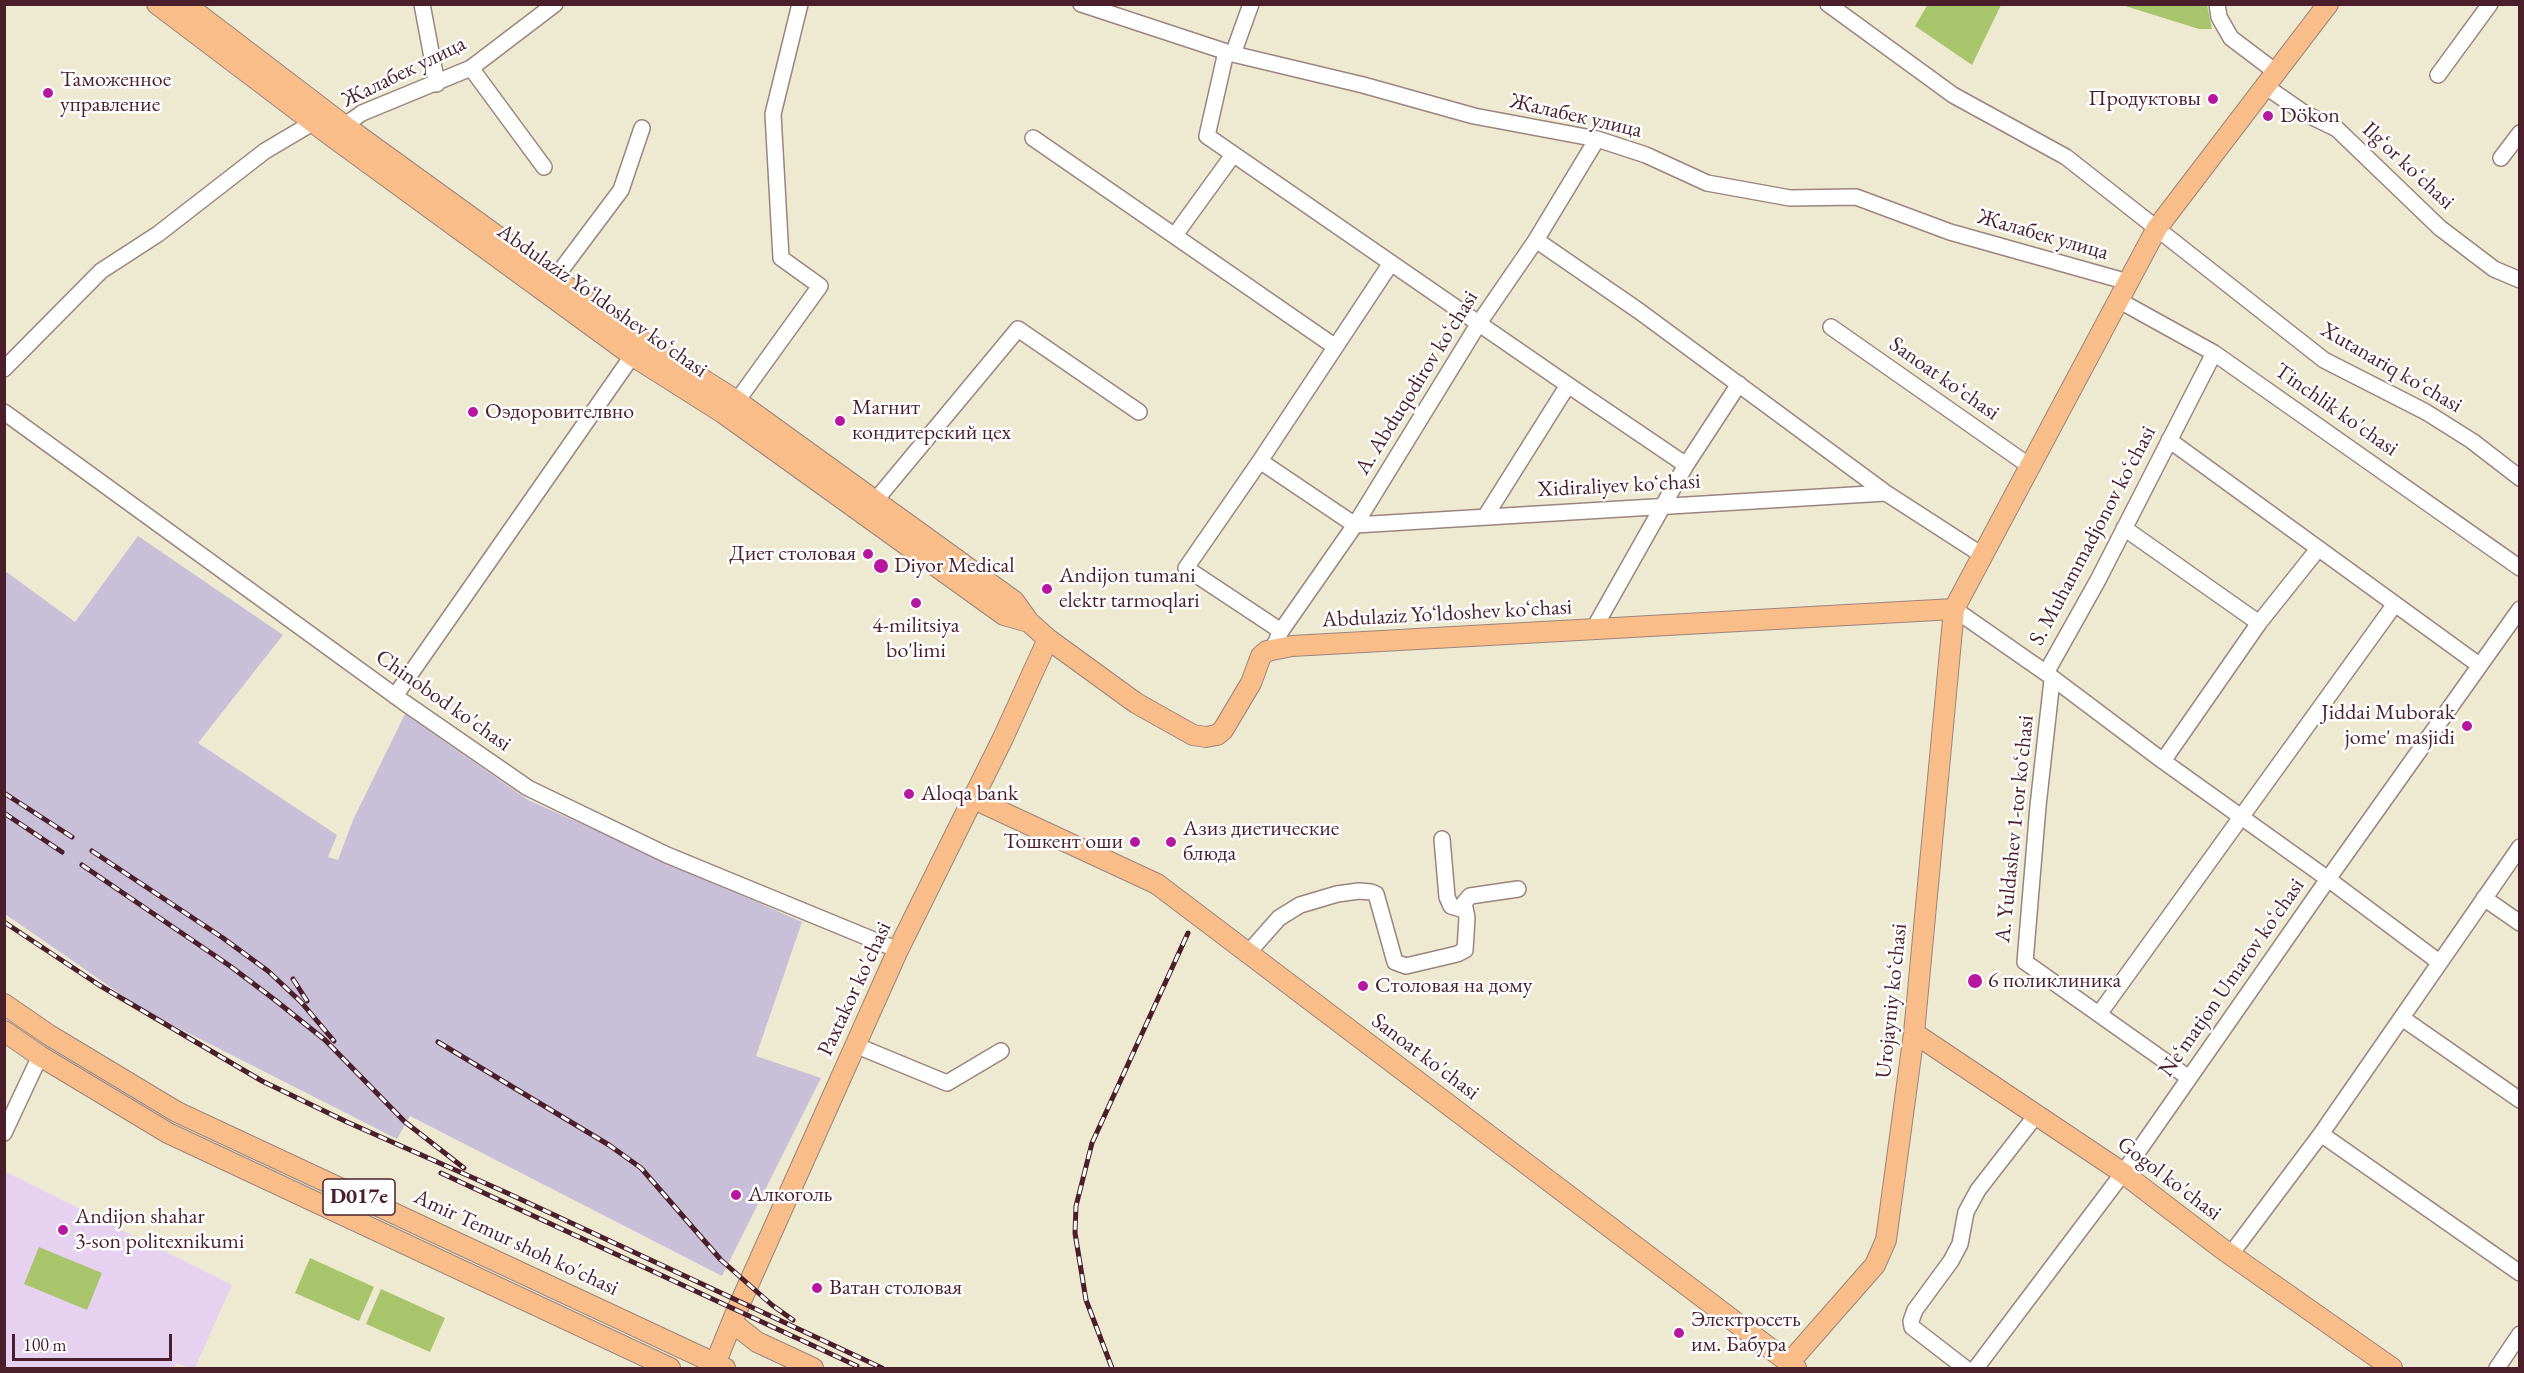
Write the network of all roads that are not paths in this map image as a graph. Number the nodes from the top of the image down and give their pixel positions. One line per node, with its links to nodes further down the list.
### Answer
1 (157, 4): 17 (main road, Abdulaziz Yoʻldoshev koʻchasi)
2 (185, 4): 17 (main road, Abdulaziz Yoʻldoshev koʻchasi)
3 (422, 4): 16 (street)
4 (555, 4): 13 (street, Жалабек улица)
5 (800, 4): 42 (street)
6 (1081, 4): 12 (street, Жалабек улица)
7 (1251, 4): 12 (street)
8 (1828, 4): 26 (street, Xutanariq koʻchasi)
9 (2217, 4): 15 (street, Ilgʻor koʻchasi)
10 (2328, 4): 15 (main road)
11 (2490, 4): 14 (street)
12 (1230, 53): 22 (street, Жалабек улица); 23 (street)
13 (471, 68): 16 (street, Жалабек улица); 25 (street)
14 (2438, 75)
15 (2271, 79): 26 (main road); 31 (street, Ilgʻor koʻchasi)
16 (437, 84): 19 (street, Жалабек улица)
17 (319, 115): 19 (main road, Abdulaziz Yoʻldoshev koʻchasi); 39 (street)
18 (642, 128): 30 (street)
19 (338, 130): 30 (main road, Abdulaziz Yoʻldoshev koʻchasi); 37 (main road, Abdulaziz Yoʻldoshev koʻchasi)
20 (2520, 133): 24 (street)
21 (1034, 138): 27 (street)
22 (1598, 139): 28 (street, A. Abduqodirov koʻchasi); 32 (street, Жалабек улица)
23 (1233, 155): 27 (street); 29 (street)
24 (2501, 158)
25 (544, 167)
26 (2157, 228): 32 (main road); 49 (street, Xutanariq koʻchasi)
27 (1175, 235): 36 (street)
28 (1536, 240): 34 (street, A. Abduqodirov koʻchasi); 40 (street)
29 (1390, 263): 34 (street); 36 (street)
30 (555, 278): 37 (main road, Abdulaziz Yoʻldoshev koʻchasi)
31 (2520, 280)
32 (2128, 282): 33 (main road)
33 (2120, 301): 38 (street, Tinchlik ko'chasi); 48 (main road)
34 (1479, 323): 41 (street); 55 (street, A. Abduqodirov koʻchasi)
35 (1831, 327): 48 (street, Sanoat koʻchasi)
36 (1334, 346): 46 (street)
37 (638, 348): 42 (main road, Abdulaziz Yoʻldoshev koʻchasi); 50 (main road, Abdulaziz Yoʻldoshev koʻchasi); 71 (street)
38 (2214, 353): 45 (street, S. Muhammadjonov koʻchasi); 59 (street, Tinchlik ko'chasi)
39 (4, 369)
40 (1739, 384): 47 (street); 51 (street)
41 (1568, 385): 47 (street); 54 (street)
42 (737, 401): 50 (main road, Abdulaziz Yoʻldoshev koʻchasi)
43 (4, 412): 71 (street, Chinobod ko'chasi)
44 (1139, 412): 52 (street)
45 (2169, 441): 56 (street, S. Muhammadjonov koʻchasi); 57 (street)
46 (1260, 461): 55 (street); 66 (street)
47 (1686, 465): 53 (street)
48 (2031, 467): 58 (main road)
49 (2520, 478)
50 (844, 490): 52 (main road, Abdulaziz Yoʻldoshev koʻchasi); 63 (main road, Abdulaziz Yoʻldoshev koʻchasi)
51 (1886, 493): 53 (street, Xidiraliyev koʻchasi); 58 (street)
52 (875, 501): 63 (main road, Abdulaziz Yoʻldoshev koʻchasi)
53 (1662, 506): 54 (street, Xidiraliyev koʻchasi); 65 (street)
54 (1485, 517): 55 (street, Xidiraliyev koʻchasi)
55 (1355, 525): 66 (street, A. Abduqodirov koʻchasi)
56 (2124, 528): 64 (street); 70 (street, S. Muhammadjonov koʻchasi)
57 (2318, 549): 60 (street); 64 (street)
58 (1982, 555): 61 (main road)
59 (2520, 568)
60 (2395, 604): 69 (street); 74 (street)
61 (1954, 609): 65 (main road, Abdulaziz Yoʻldoshev koʻchasi); 70 (street); 89 (main road, Urоjayniy koʻchasi)
62 (2520, 609): 69 (street, Neʻmatjon Umarov koʻchasi)
63 (1029, 622): 67 (main road, Abdulaziz Yoʻldoshev koʻchasi)
64 (2259, 623): 72 (street)
65 (1593, 630): 68 (main road, Abdulaziz Yoʻldoshev koʻchasi)
66 (1281, 631): 68 (street, A. Abduqodirov koʻchasi)
67 (1048, 639): 68 (main road, Abdulaziz Yoʻldoshev koʻchasi); 73 (main road, Paxtakor ko'chasi)
68 (1272, 650)
69 (2479, 665): 77 (street, Neʻmatjon Umarov koʻchasi)
70 (2049, 677): 72 (street, S. Muhammadjonov koʻchasi); 86 (street, A. Yuldashev 1-tor koʻchasi)
71 (395, 696): 82 (street, Chinobod ko'chasi)
72 (2163, 762): 74 (street, S. Muhammadjonov koʻchasi)
73 (974, 798): 82 (main road, Paxtakor ko'chasi); 83 (main road, Sanoat ko'chasi)
74 (2241, 817): 77 (street, S. Muhammadjonov koʻchasi); 86 (street)
75 (1442, 839): 80 (street)
76 (2520, 847): 79 (street)
77 (2328, 879): 84 (street, S. Muhammadjonov koʻchasi); 93 (street, Neʻmatjon Umarov koʻchasi)
78 (1518, 889): 80 (street)
79 (2484, 898): 81 (street); 84 (street)
80 (1464, 910): 83 (street)
81 (2520, 923)
82 (898, 950): 90 (main road, Paxtakor ko'chasi)
83 (1248, 953): 105 (main road, Sanoat ko'chasi)
84 (2439, 962): 87 (street)
85 (4, 1004): 104 (main road, Amir Temur shoh ko'chasi / D017e)
86 (2099, 1014): 93 (street, A. Yuldashev 1-tor koʻchasi)
87 (2402, 1018): 94 (street); 97 (street)
88 (4, 1032): 92 (main road, D017e)
89 (1914, 1033): 95 (main road, Gogol ko'chasi); 105 (main road, Urоjayniy koʻchasi)
90 (855, 1045): 91 (street); 101 (main road, Paxtakor ko'chasi)
91 (1001, 1051)
92 (40, 1056): 96 (street); 103 (main road, D017e)
93 (2189, 1078): 98 (street, Neʻmatjon Umarov koʻchasi)
94 (2520, 1100)
95 (2037, 1114): 98 (main road, Gogol ko'chasi); 110 (street)
96 (4, 1133)
97 (2321, 1134): 99 (street); 100 (street)
98 (2123, 1173): 99 (main road, Gogol ko'chasi); 111 (street, Neʻmatjon Umarov koʻchasi)
99 (2231, 1254): 112 (main road, Gogol ko'chasi)
100 (2520, 1273)
101 (733, 1323): 104 (main road, Paxtakor ko'chasi); 108 (main road); 109 (main road)
102 (2520, 1334): 113 (street)
103 (629, 1348): 106 (main road); 107 (main road, D017e)
104 (720, 1366)
105 (1793, 1366)
106 (631, 1368)
107 (670, 1368)
108 (794, 1368)
109 (813, 1368)
110 (1965, 1368)
111 (1976, 1368)
112 (2392, 1368)
113 (2497, 1368)

